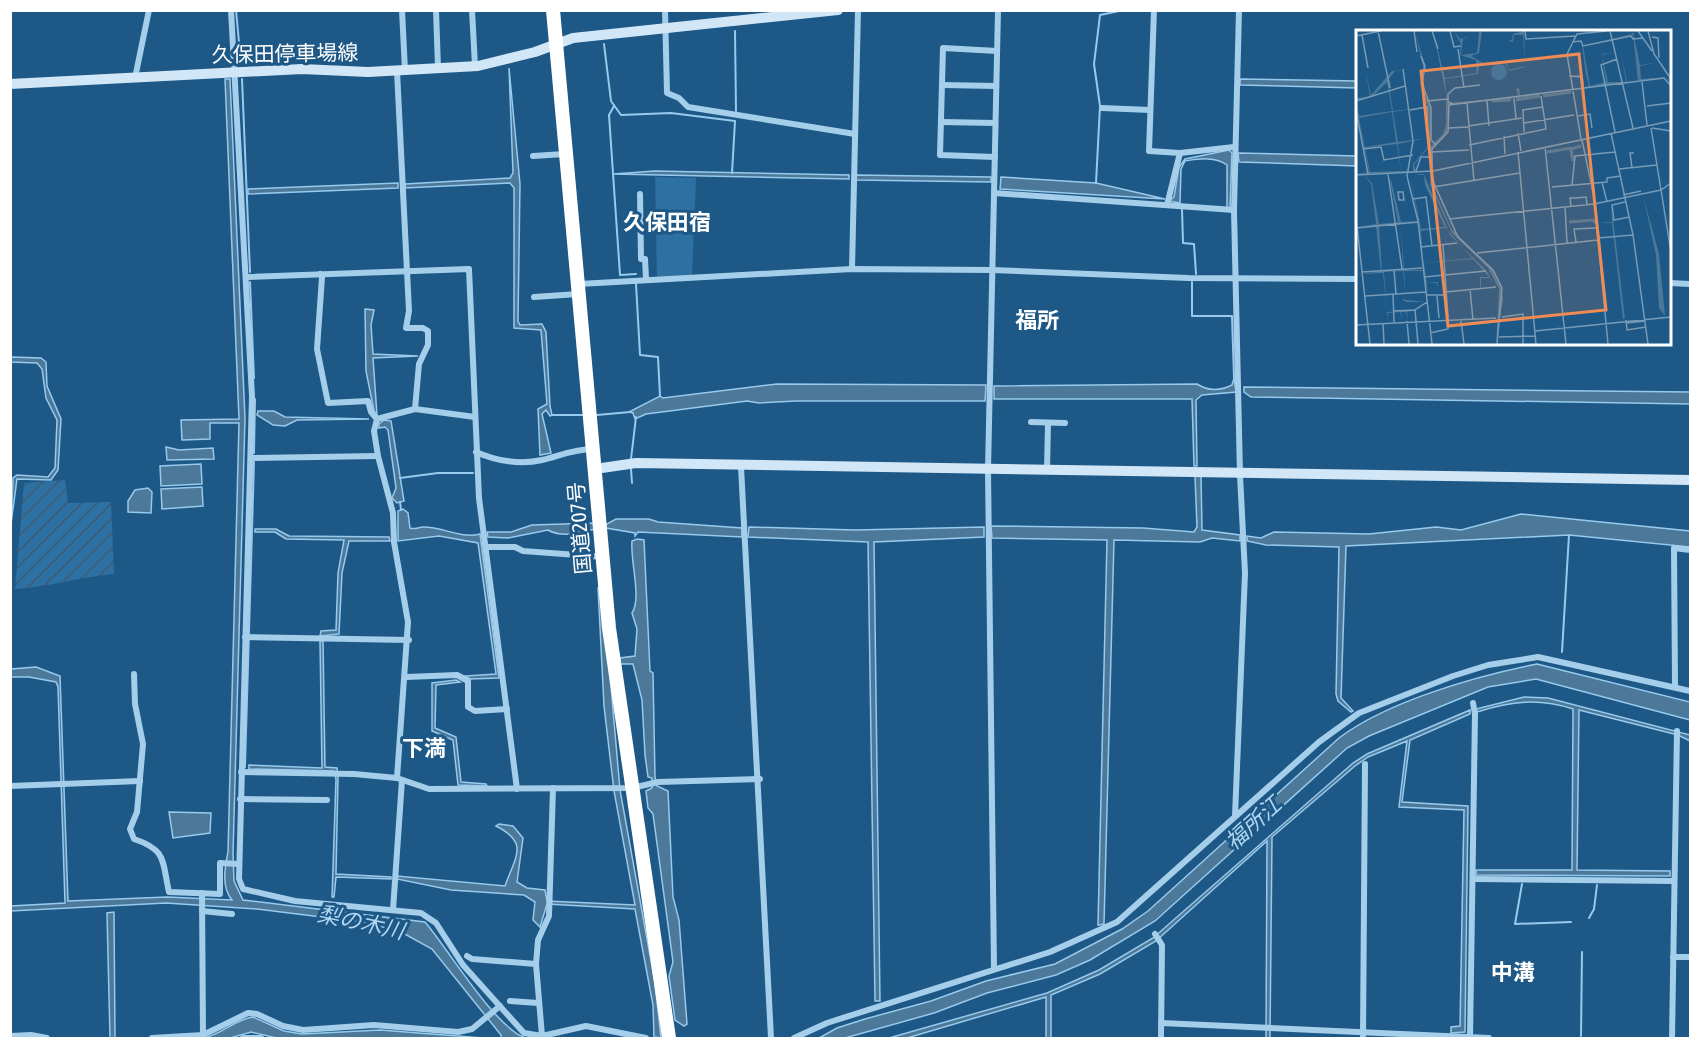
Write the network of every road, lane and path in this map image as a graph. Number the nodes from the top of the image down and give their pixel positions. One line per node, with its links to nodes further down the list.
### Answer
1 (149, 10): 20 (street)
2 (231, 10): 19 (street)
3 (402, 10): 18 (street)
4 (436, 10): 17 (street)
5 (472, 10): 16 (street)
6 (553, 10): 14 (highway, 国道207号)
7 (665, 10): 13 (street)
8 (838, 10): 13 (street, 久保田停車場線)
9 (858, 10): 28 (street)
10 (998, 10): 15 (street)
11 (1154, 10): 25 (street)
12 (1239, 10): 29 (street)
13 (665, 29): 14 (street, 久保田停車場線); 28 (street)
14 (556, 42): 16 (street, 久保田停車場線); 31 (highway, 国道207号)
15 (997, 51): 22 (street); 23 (street)
16 (475, 66): 17 (street, 久保田停車場線)
17 (438, 68): 18 (street, 久保田停車場線)
18 (401, 71): 19 (street, 久保田停車場線); 39 (street)
19 (236, 72): 20 (street, 久保田停車場線); 42 (street)
20 (135, 78): 21 (street, 久保田停車場線)
21 (10, 84)
22 (942, 85): 23 (street); 26 (street)
23 (996, 86): 27 (street)
24 (1102, 108): 25 (street)
25 (1150, 110): 30 (street)
26 (941, 122): 27 (street); 33 (street)
27 (996, 123): 33 (street)
28 (855, 134): 38 (street)
29 (1234, 147): 30 (street); 37 (street)
30 (1180, 153): 36 (street)
31 (566, 154): 32 (street); 48 (highway, 国道207号)
32 (532, 156)
33 (995, 157): 34 (street)
34 (994, 193): 36 (street); 40 (street)
35 (640, 194): 44 (street)
36 (1167, 205): 37 (street)
37 (1234, 210): 43 (street)
38 (852, 269): 40 (street); 44 (street)
39 (405, 270): 41 (street); 50 (street); 51 (street)
40 (992, 270): 43 (street); 62 (street)
41 (320, 274): 42 (street); 52 (street)
42 (246, 277): 59 (street)
43 (1236, 277): 45 (street); 64 (street)
44 (646, 279): 48 (street)
45 (1356, 279)
46 (1671, 284): 47 (street)
47 (1690, 284)
48 (579, 289): 49 (street); 56 (highway, 国道207号)
49 (534, 297)
50 (416, 409): 51 (street); 52 (street)
51 (475, 417): 57 (street)
52 (380, 418): 58 (street)
53 (1031, 422): 54 (street)
54 (1048, 423): 55 (street); 63 (street)
55 (1065, 423)
56 (593, 448): 57 (street); 61 (highway, 国道207号)
57 (477, 452): 66 (street)
58 (378, 456): 59 (street); 70 (street)
59 (251, 458): 69 (street)
60 (741, 467): 61 (street); 62 (street); 81 (street)
61 (595, 470): 68 (highway, 国道207号)
62 (988, 470): 63 (street); 102 (street)
63 (1047, 471): 64 (street)
64 (1240, 475): 65 (street); 89 (street)
65 (1690, 480)
66 (487, 548): 68 (street); 76 (street)
67 (1690, 550): 73 (street)
68 (604, 557): 85 (highway, 国道207号)
69 (248, 637): 70 (street); 79 (street)
70 (409, 640): 72 (street)
71 (134, 674): 82 (street)
72 (406, 677): 76 (street); 80 (street)
73 (1675, 686): 74 (street); 89 (street)
74 (1690, 691)
75 (1473, 704): 91 (street)
76 (507, 709): 86 (street)
77 (1677, 730): 92 (street)
78 (1365, 764): 110 (street)
79 (241, 772): 80 (street); 87 (street)
80 (400, 779): 86 (street); 94 (street)
81 (760, 779): 85 (street); 117 (street)
82 (140, 781): 83 (street); 93 (street)
83 (10, 786)
84 (553, 788): 85 (street); 86 (street); 101 (street)
85 (628, 788): 116 (highway, 国道207号)
86 (517, 789)
87 (240, 799): 88 (street); 90 (street)
88 (327, 800)
89 (1235, 816): 102 (street)
90 (239, 864): 93 (street); 94 (street)
91 (1473, 879): 92 (street); 120 (street)
92 (1674, 881): 99 (street)
93 (202, 893): 95 (street)
94 (393, 910): 105 (street)
95 (202, 911): 96 (street); 107 (street)
96 (232, 914)
97 (1155, 934): 106 (street)
98 (467, 956): 101 (street)
99 (1672, 957): 100 (street); 122 (street)
100 (1690, 957)
101 (536, 964): 104 (street)
102 (994, 969): 118 (street)
103 (510, 1001): 104 (street)
104 (538, 1003): 109 (street)
105 (500, 1006): 107 (street); 109 (street)
106 (1161, 1023): 110 (street); 119 (street)
107 (203, 1035): 112 (street)
108 (10, 1036): 111 (street)
109 (542, 1036): 115 (street)
110 (1363, 1036): 120 (street)
111 (47, 1038)
112 (153, 1038)
113 (243, 1038): 114 (street)
114 (261, 1038)
115 (646, 1038)
116 (669, 1038)
117 (771, 1038)
118 (794, 1038)
119 (1161, 1038)
120 (1470, 1038): 121 (street)
121 (1489, 1038)
122 (1672, 1038)

